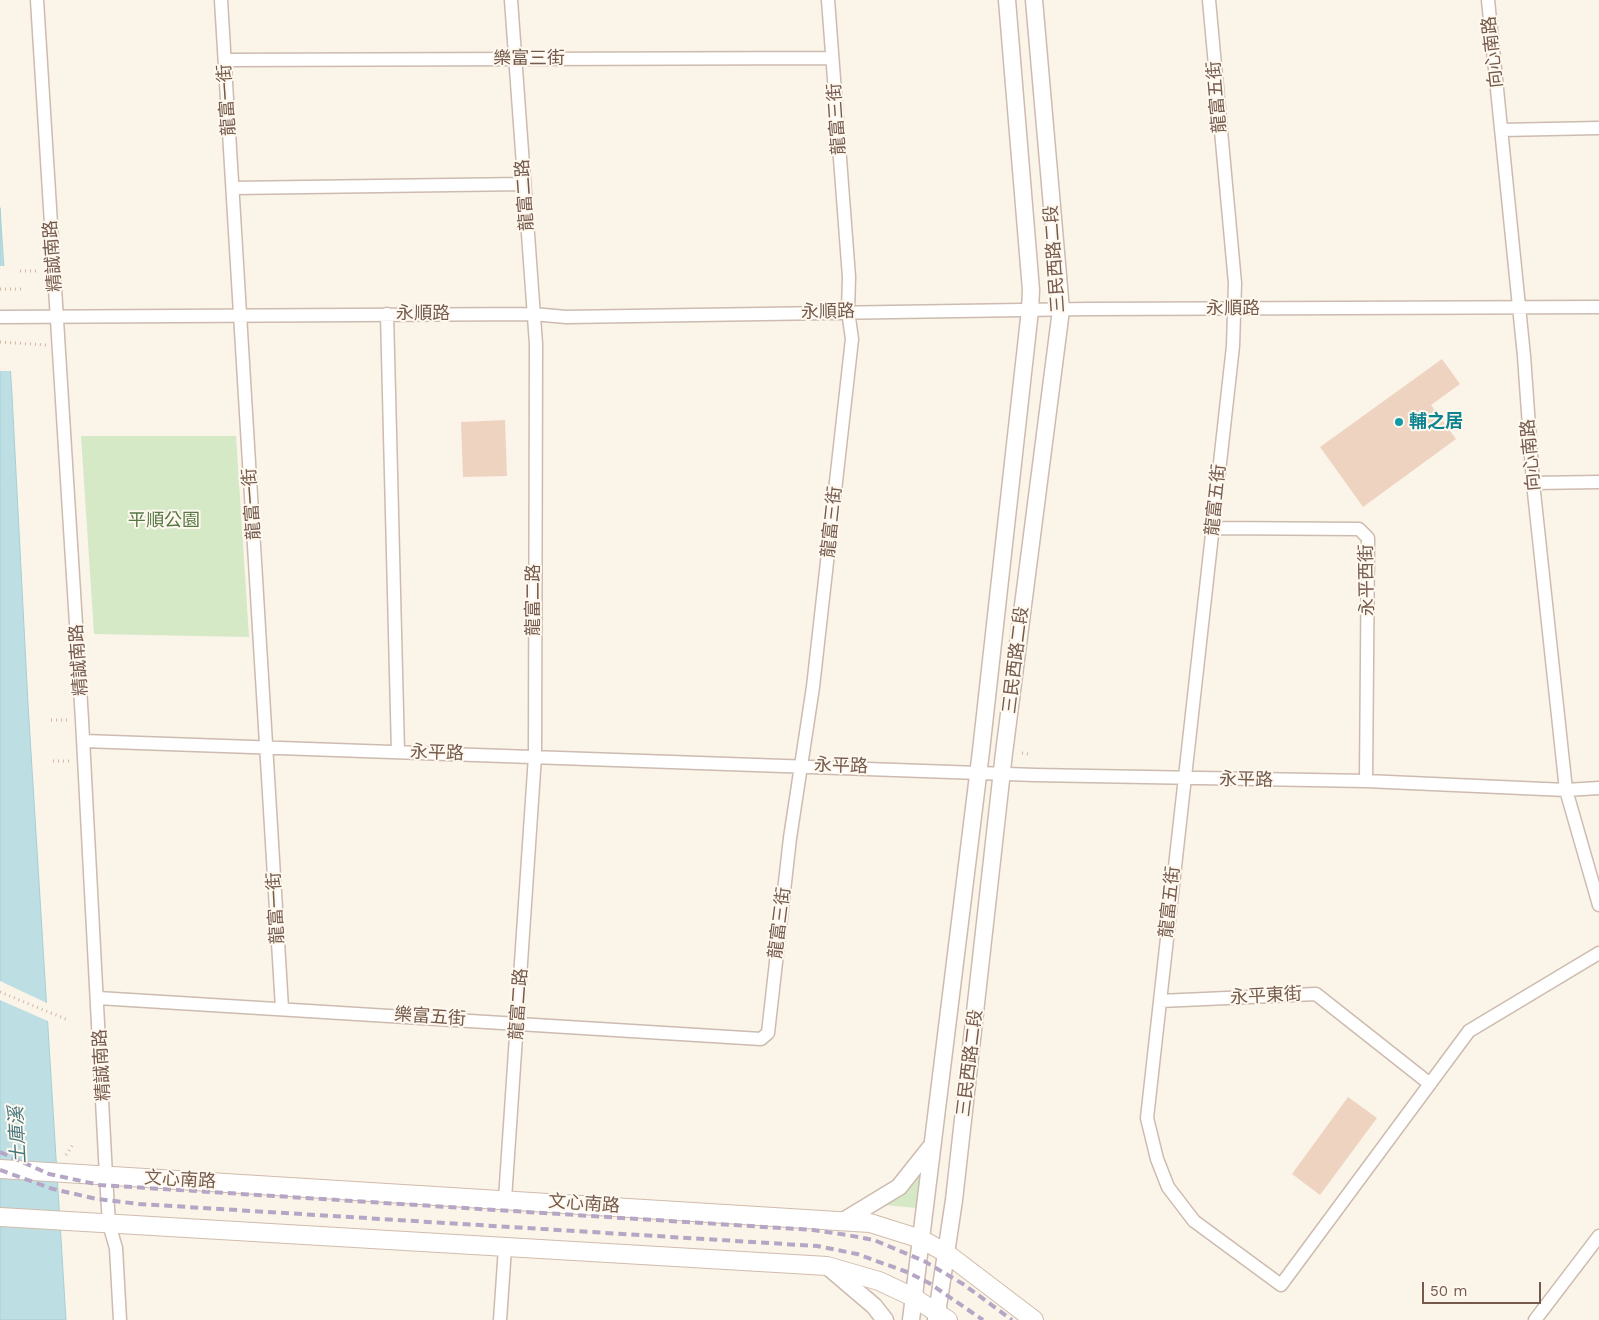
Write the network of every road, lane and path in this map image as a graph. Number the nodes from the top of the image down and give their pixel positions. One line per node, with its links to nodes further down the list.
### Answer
1 (37, 0): 30 (street, 精誠南路)
2 (221, 0): 11 (street, 龍富一街)
3 (511, 0): 10 (street, 龍富二路)
4 (828, 0): 9 (street, 龍富三街)
5 (1007, 0): 23 (street, 三民西路二段)
6 (1034, 0): 24 (street, 三民西路二段)
7 (1209, 0): 22 (street, 龍富五街)
8 (1488, 0): 13 (street, 向心南路)
9 (832, 58): 10 (street, 樂富三街); 25 (street, 龍富三街)
10 (515, 59): 11 (street, 樂富三街); 14 (street, 龍富二路)
11 (225, 60): 15 (street, 龍富一街)
12 (1599, 128): 13 (street)
13 (1501, 130): 21 (street, 向心南路)
14 (524, 184): 15 (street); 27 (street, 龍富二路)
15 (233, 188): 28 (street, 龍富一街)
16 (20, 271): 17 (path)
17 (43, 271)
18 (0, 289): 19 (path)
19 (21, 289)
20 (1599, 307): 21 (street, 永順路)
21 (1518, 308): 22 (street, 永順路); 34 (street, 向心南路)
22 (1233, 309): 24 (street, 永順路); 35 (street, 龍富五街)
23 (1030, 310): 24 (street, 永順路); 25 (street, 永順路); 47 (street, 三民西路二段)
24 (1061, 310): 48 (street, 三民西路二段)
25 (848, 312): 27 (street, 永順路); 46 (street, 龍富三街)
26 (386, 314): 27 (street, 永順路); 28 (street, 永順路); 40 (street)
27 (533, 314): 43 (street, 龍富二路)
28 (241, 315): 30 (street, 永順路); 39 (street, 龍富一街)
29 (0, 317): 30 (street, 永順路)
30 (57, 317): 38 (street, 精誠南路)
31 (0, 342): 32 (path)
32 (46, 344)
33 (1599, 482): 34 (street)
34 (1533, 483): 52 (street, 向心南路)
35 (1212, 528): 49 (street, 龍富五街); 50 (street, 永平西街)
36 (51, 720): 37 (path)
37 (67, 720)
38 (84, 740): 39 (street, 永平路); 56 (street, 精誠南路)
39 (267, 748): 40 (street, 永平路); 58 (street, 龍富一街)
40 (398, 752): 43 (street, 永平路)
41 (1022, 753): 42 (path)
42 (1028, 754)
43 (535, 756): 46 (street, 永平路); 60 (street, 龍富二路)
44 (53, 761): 45 (path)
45 (73, 761)
46 (802, 765): 47 (street, 永平路); 61 (street, 龍富三街)
47 (978, 771): 48 (street, 永平路); 64 (street, 三民西路二段)
48 (1003, 773): 49 (street, 永平路); 75 (street, 三民西路二段)
49 (1184, 779): 50 (street, 永平路); 57 (street, 龍富五街)
50 (1366, 781): 52 (street, 永平路)
51 (1599, 788): 52 (street, 永平路)
52 (1566, 790): 53 (street, 向心南路)
53 (1599, 905)
54 (1599, 953): 62 (street, 龍富五街)
55 (0, 992): 59 (path)
56 (98, 998): 58 (street, 樂富五街); 67 (street, 精誠南路)
57 (1160, 1001): 62 (street, 永平東街); 62 (street, 龍富五街)
58 (282, 1008): 60 (street, 樂富五街)
59 (68, 1020)
60 (517, 1023): 61 (street, 樂富五街); 68 (street, 龍富二路)
61 (761, 1039)
62 (1430, 1084)
63 (74, 1143): 65 (path)
64 (932, 1144): 70 (street); 73 (street, 三民西路二段)
65 (66, 1155)
66 (0, 1169): 67 (main road, 文心南路)
67 (106, 1176): 68 (main road, 文心南路); 71 (street, 精誠南路)
68 (505, 1199): 70 (main road, 文心南路)
69 (0, 1217): 71 (main road)
70 (843, 1221): 73 (main road, 文心南路)
71 (109, 1224): 74 (main road); 79 (street, 精誠南路)
72 (1599, 1236): 84 (street)
73 (921, 1239): 75 (main road, 文心南路); 77 (street, 三民西路二段)
74 (505, 1248): 76 (main road); 80 (street)
75 (946, 1253): 78 (street, 三民西路二段); 83 (main road, 文心南路)
76 (828, 1266): 77 (main road); 81 (street)
77 (913, 1297): 78 (main road); 82 (street, 三民西路二段)
78 (940, 1317)
79 (120, 1320)
80 (500, 1320)
81 (885, 1320)
82 (911, 1320)
83 (1034, 1320)
84 (1535, 1320)

